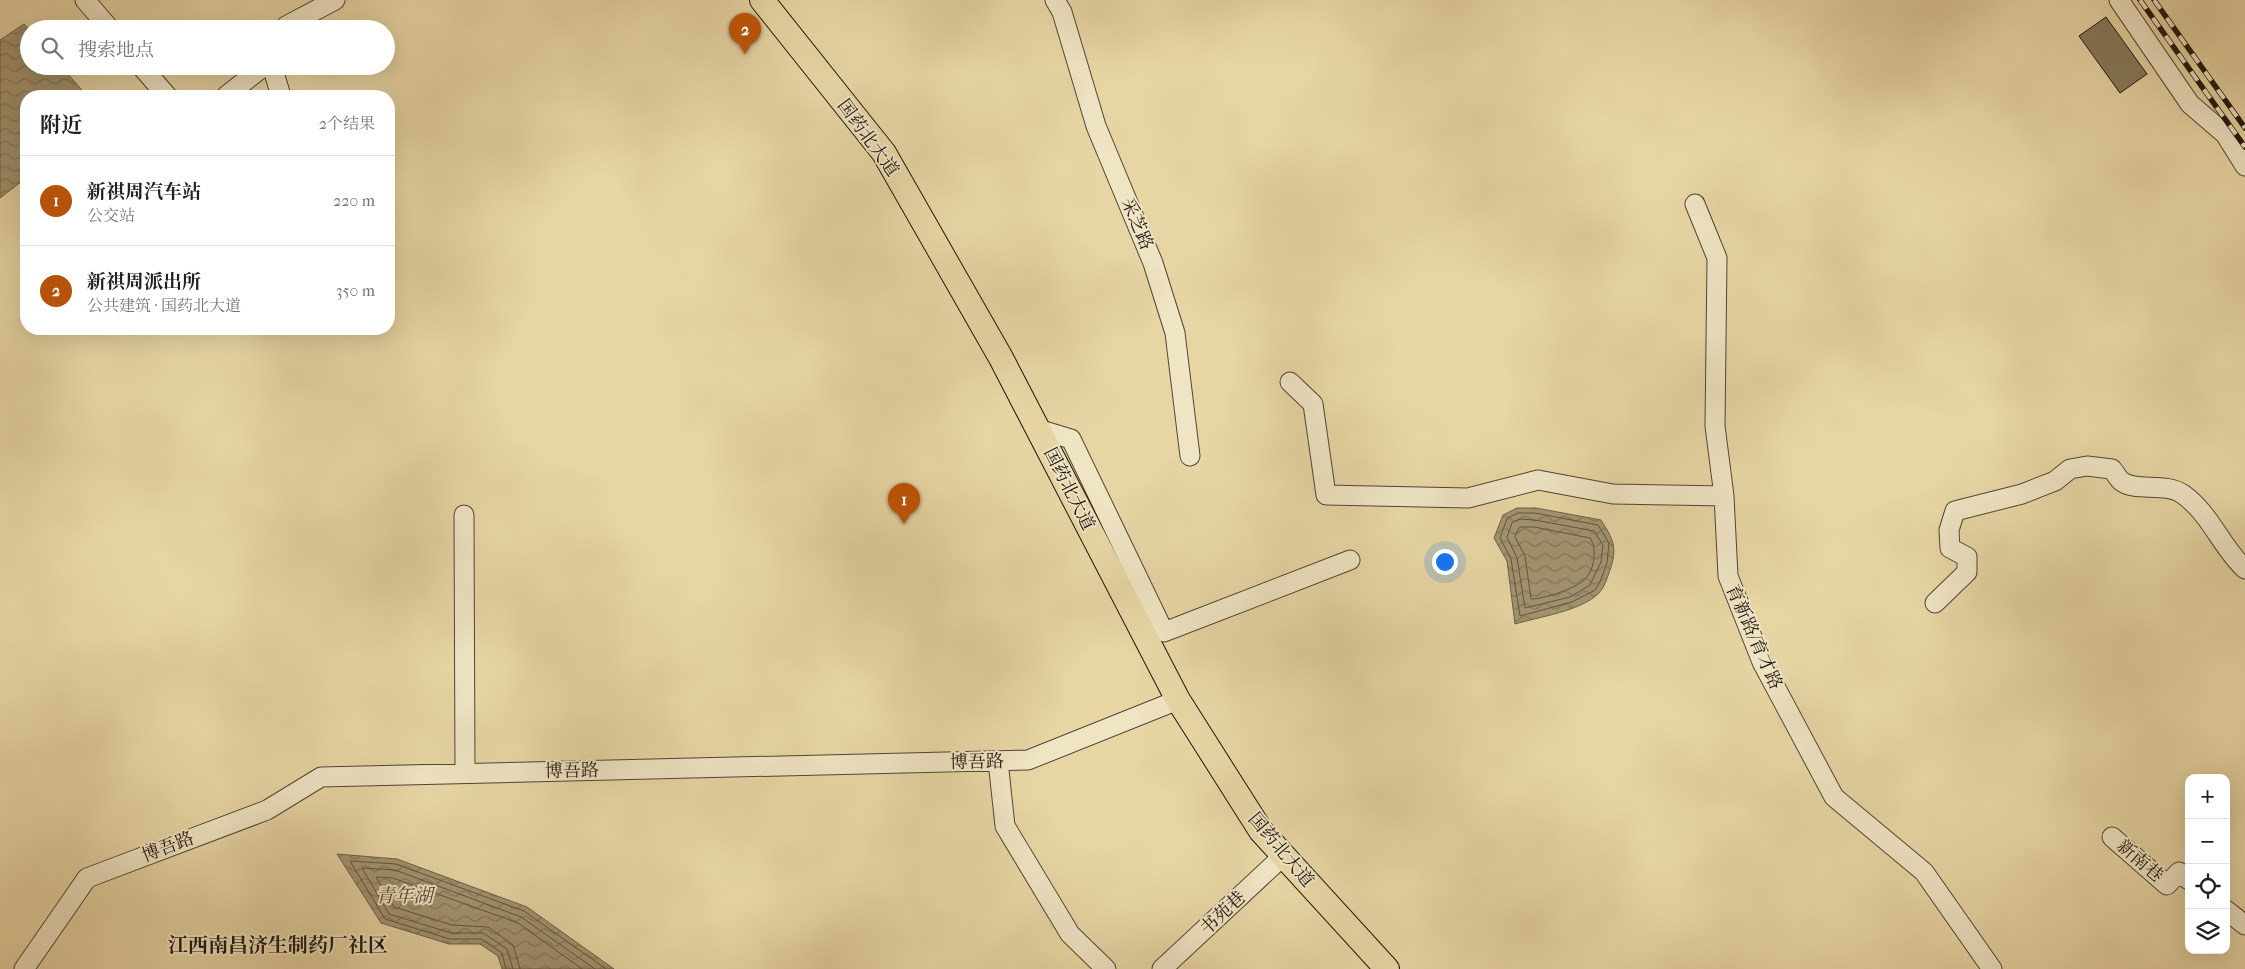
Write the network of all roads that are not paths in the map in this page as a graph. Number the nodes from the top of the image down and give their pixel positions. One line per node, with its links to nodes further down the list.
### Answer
1 (85, 0): 6 (street)
2 (335, 0): 7 (street)
3 (762, 0): 17 (main road, 国药北大道)
4 (1055, 0): 18 (street, 采芝路)
5 (2119, 0): 14 (street)
6 (102, 20)
7 (297, 20)
8 (149, 75): 11 (street)
9 (253, 75): 12 (street)
10 (275, 75): 13 (street)
11 (162, 90)
12 (234, 90)
13 (279, 90)
14 (2245, 166)
15 (1695, 204): 19 (street, 育新路/育才路)
16 (1290, 382): 19 (street)
17 (1038, 429): 21 (street); 24 (main road, 国药北大道)
18 (1190, 456)
19 (1724, 496): 36 (street, 育新路/育才路)
20 (464, 515): 26 (street)
21 (1350, 560)
22 (2245, 569): 23 (street)
23 (1935, 603)
24 (1178, 700): 25 (street, 博吾路); 28 (main road, 国药北大道)
25 (998, 761): 26 (street, 博吾路); 33 (street)
26 (465, 774): 32 (street, 博吾路)
27 (2112, 836): 29 (street, 新南巷)
28 (1283, 856): 34 (street, 书苑巷); 35 (main road, 国药北大道)
29 (2185, 877)
30 (2230, 913): 31 (street)
31 (2245, 925)
32 (24, 969)
33 (1106, 969)
34 (1162, 969)
35 (1387, 969)
36 (1992, 969)

